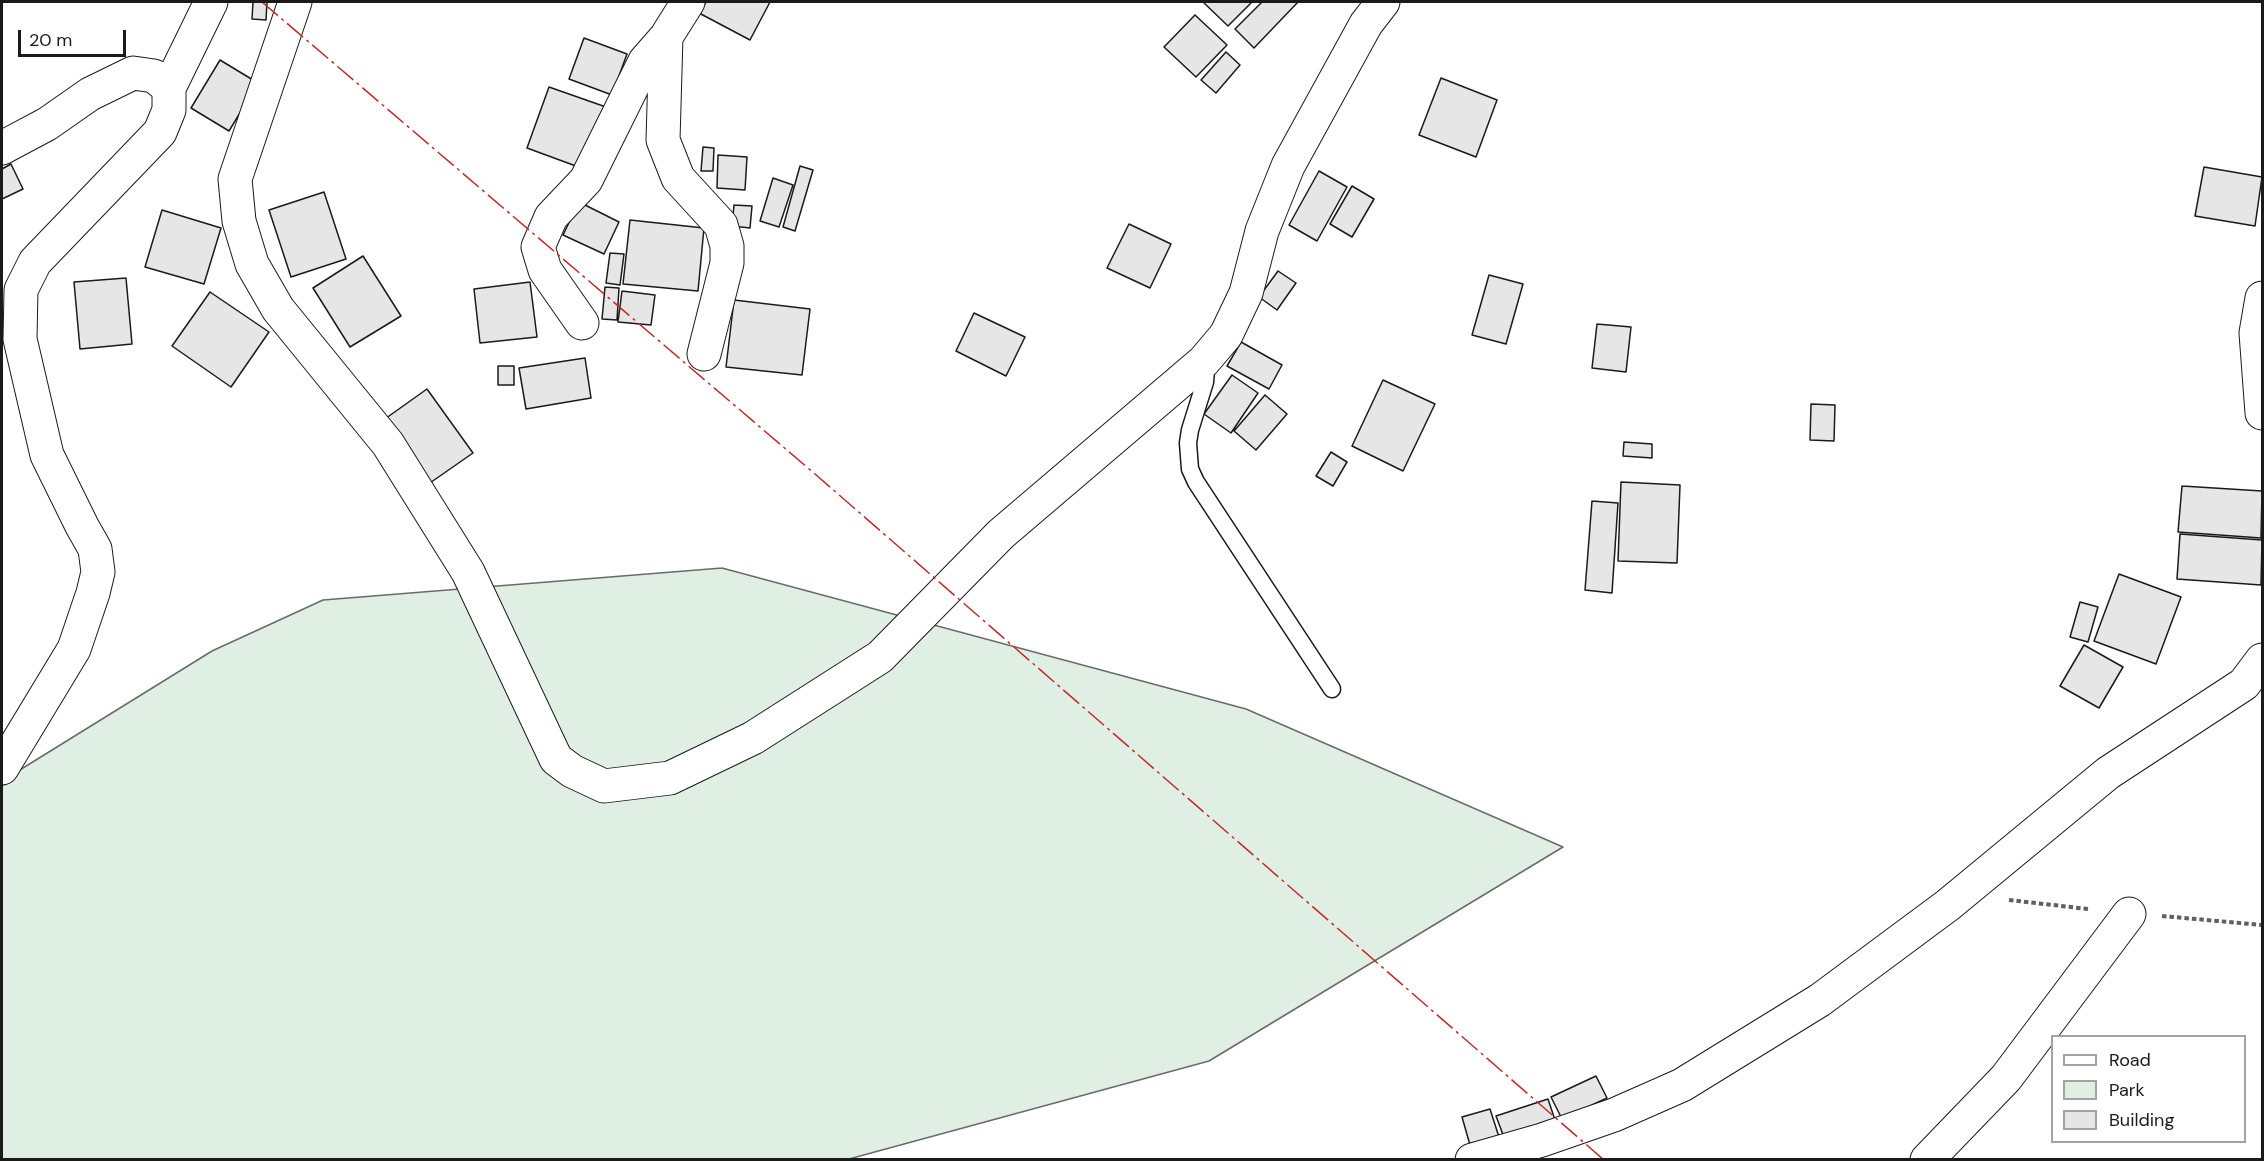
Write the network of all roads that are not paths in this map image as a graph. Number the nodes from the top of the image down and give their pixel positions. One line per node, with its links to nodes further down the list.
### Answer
1 (211, 2): 6 (street)
2 (295, 2): 11 (street)
3 (688, 2): 5 (street)
4 (1383, 2): 11 (street)
5 (666, 38): 9 (street); 10 (street)
6 (169, 88): 7 (street); 15 (street)
7 (2, 148)
8 (2262, 298): 12 (street)
9 (582, 323)
10 (704, 354)
11 (1204, 361): 14 (lane)
12 (2262, 413)
13 (2262, 660): 17 (street)
14 (1332, 689)
15 (2, 768)
16 (2129, 914): 18 (street)
17 (1472, 1160)
18 (1927, 1160)

